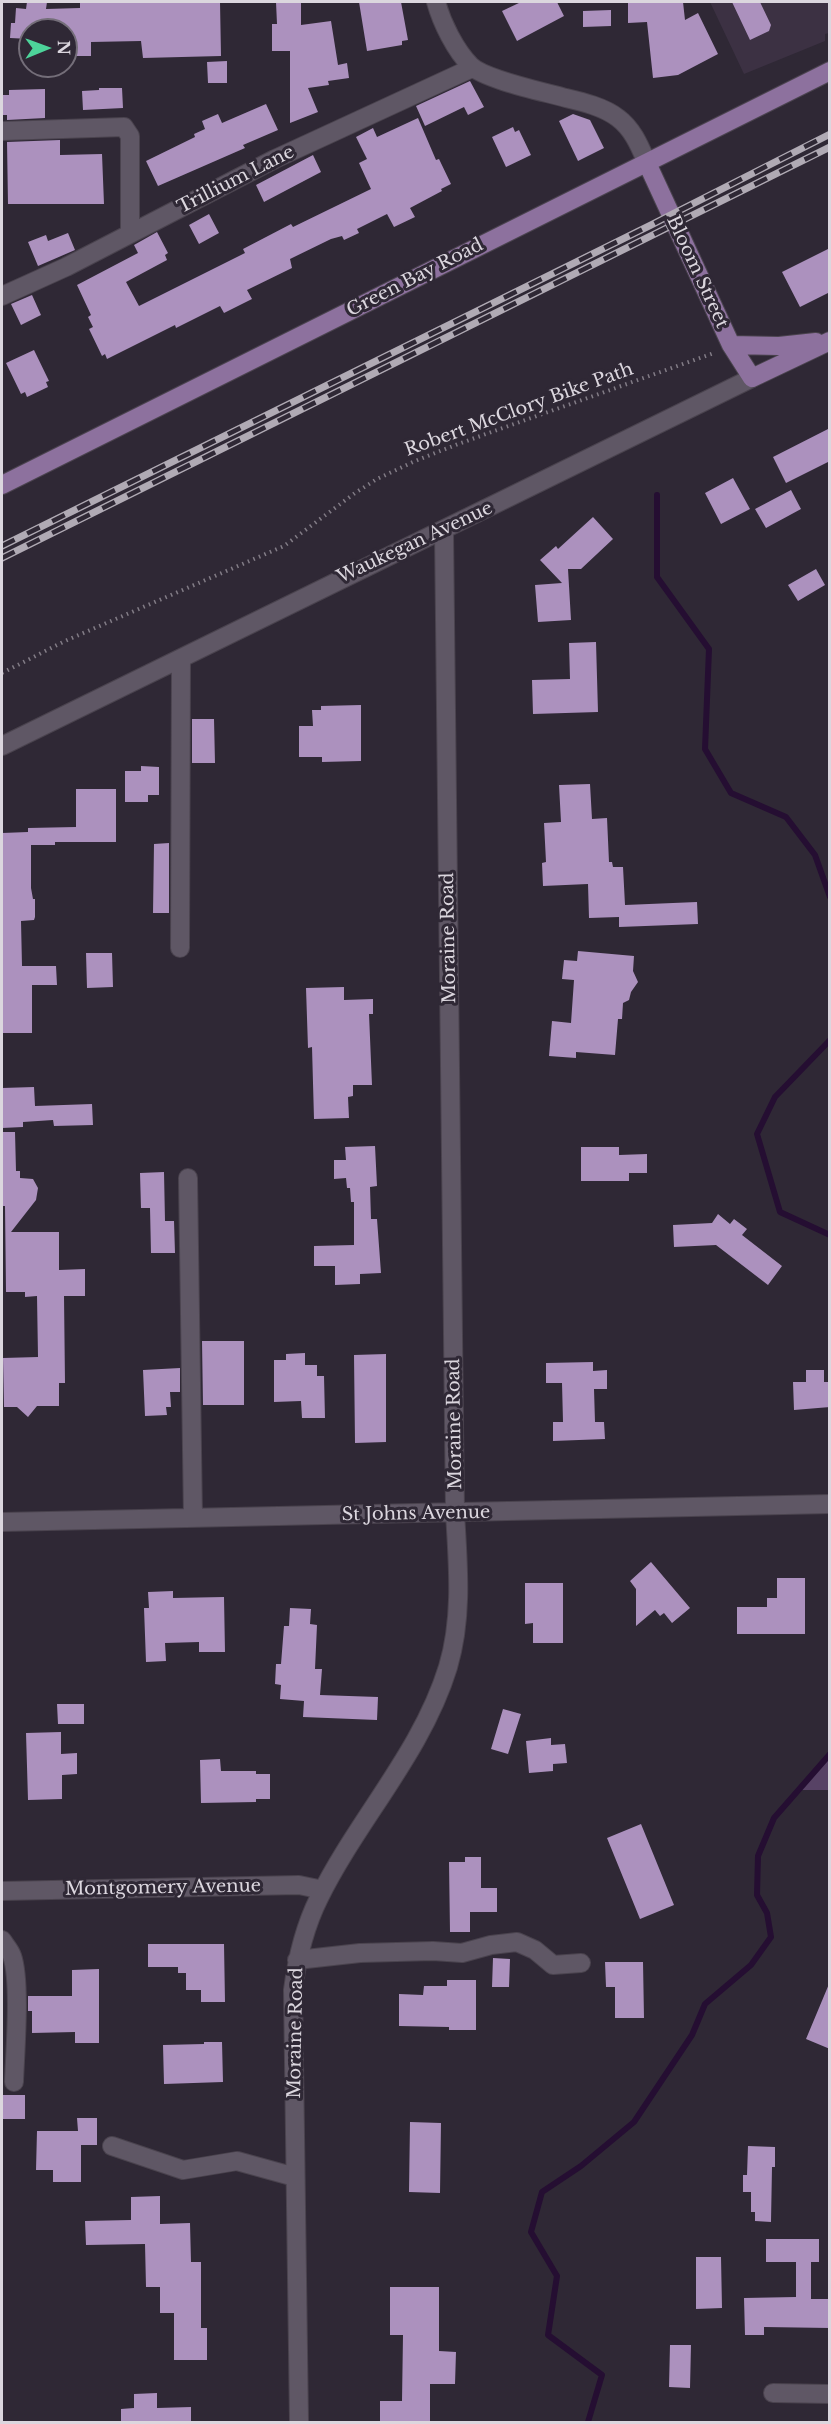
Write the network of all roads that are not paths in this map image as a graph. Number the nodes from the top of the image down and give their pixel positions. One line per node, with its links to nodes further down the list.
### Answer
1 (436, 2): 2 (street)
2 (472, 68): 5 (street); 6 (street, Trillium Lane)
3 (830, 71): 5 (main road, Green Bay Road)
4 (2, 130): 6 (street)
5 (647, 163): 9 (main road, Bloom Street); 11 (main road, Green Bay Road)
6 (130, 232): 7 (street, Trillium Lane)
7 (2, 296)
8 (830, 340): 9 (main road); 10 (main road, Waukegan Avenue)
9 (731, 345): 10 (main road, Bloom Street)
10 (752, 378): 12 (street, Waukegan Avenue)
11 (2, 485)
12 (444, 531): 13 (street, Waukegan Avenue); 18 (street, Moraine Road)
13 (181, 660): 14 (street, Waukegan Avenue); 15 (street)
14 (2, 746)
15 (180, 948)
16 (188, 1178): 19 (street)
17 (830, 1504): 18 (street, St Johns Avenue)
18 (456, 1513): 19 (street, St Johns Avenue); 21 (street, Moraine Road)
19 (192, 1518): 20 (street, St Johns Avenue)
20 (2, 1522)
21 (323, 1890): 22 (street, Montgomery Avenue); 24 (street, Moraine Road)
22 (2, 1891)
23 (2, 1940): 26 (street)
24 (297, 1960): 25 (street); 28 (street, Moraine Road)
25 (581, 1964)
26 (14, 2082)
27 (112, 2146): 28 (street)
28 (296, 2177): 31 (street, Moraine Road)
29 (773, 2393): 30 (street)
30 (830, 2394)
31 (299, 2422)

